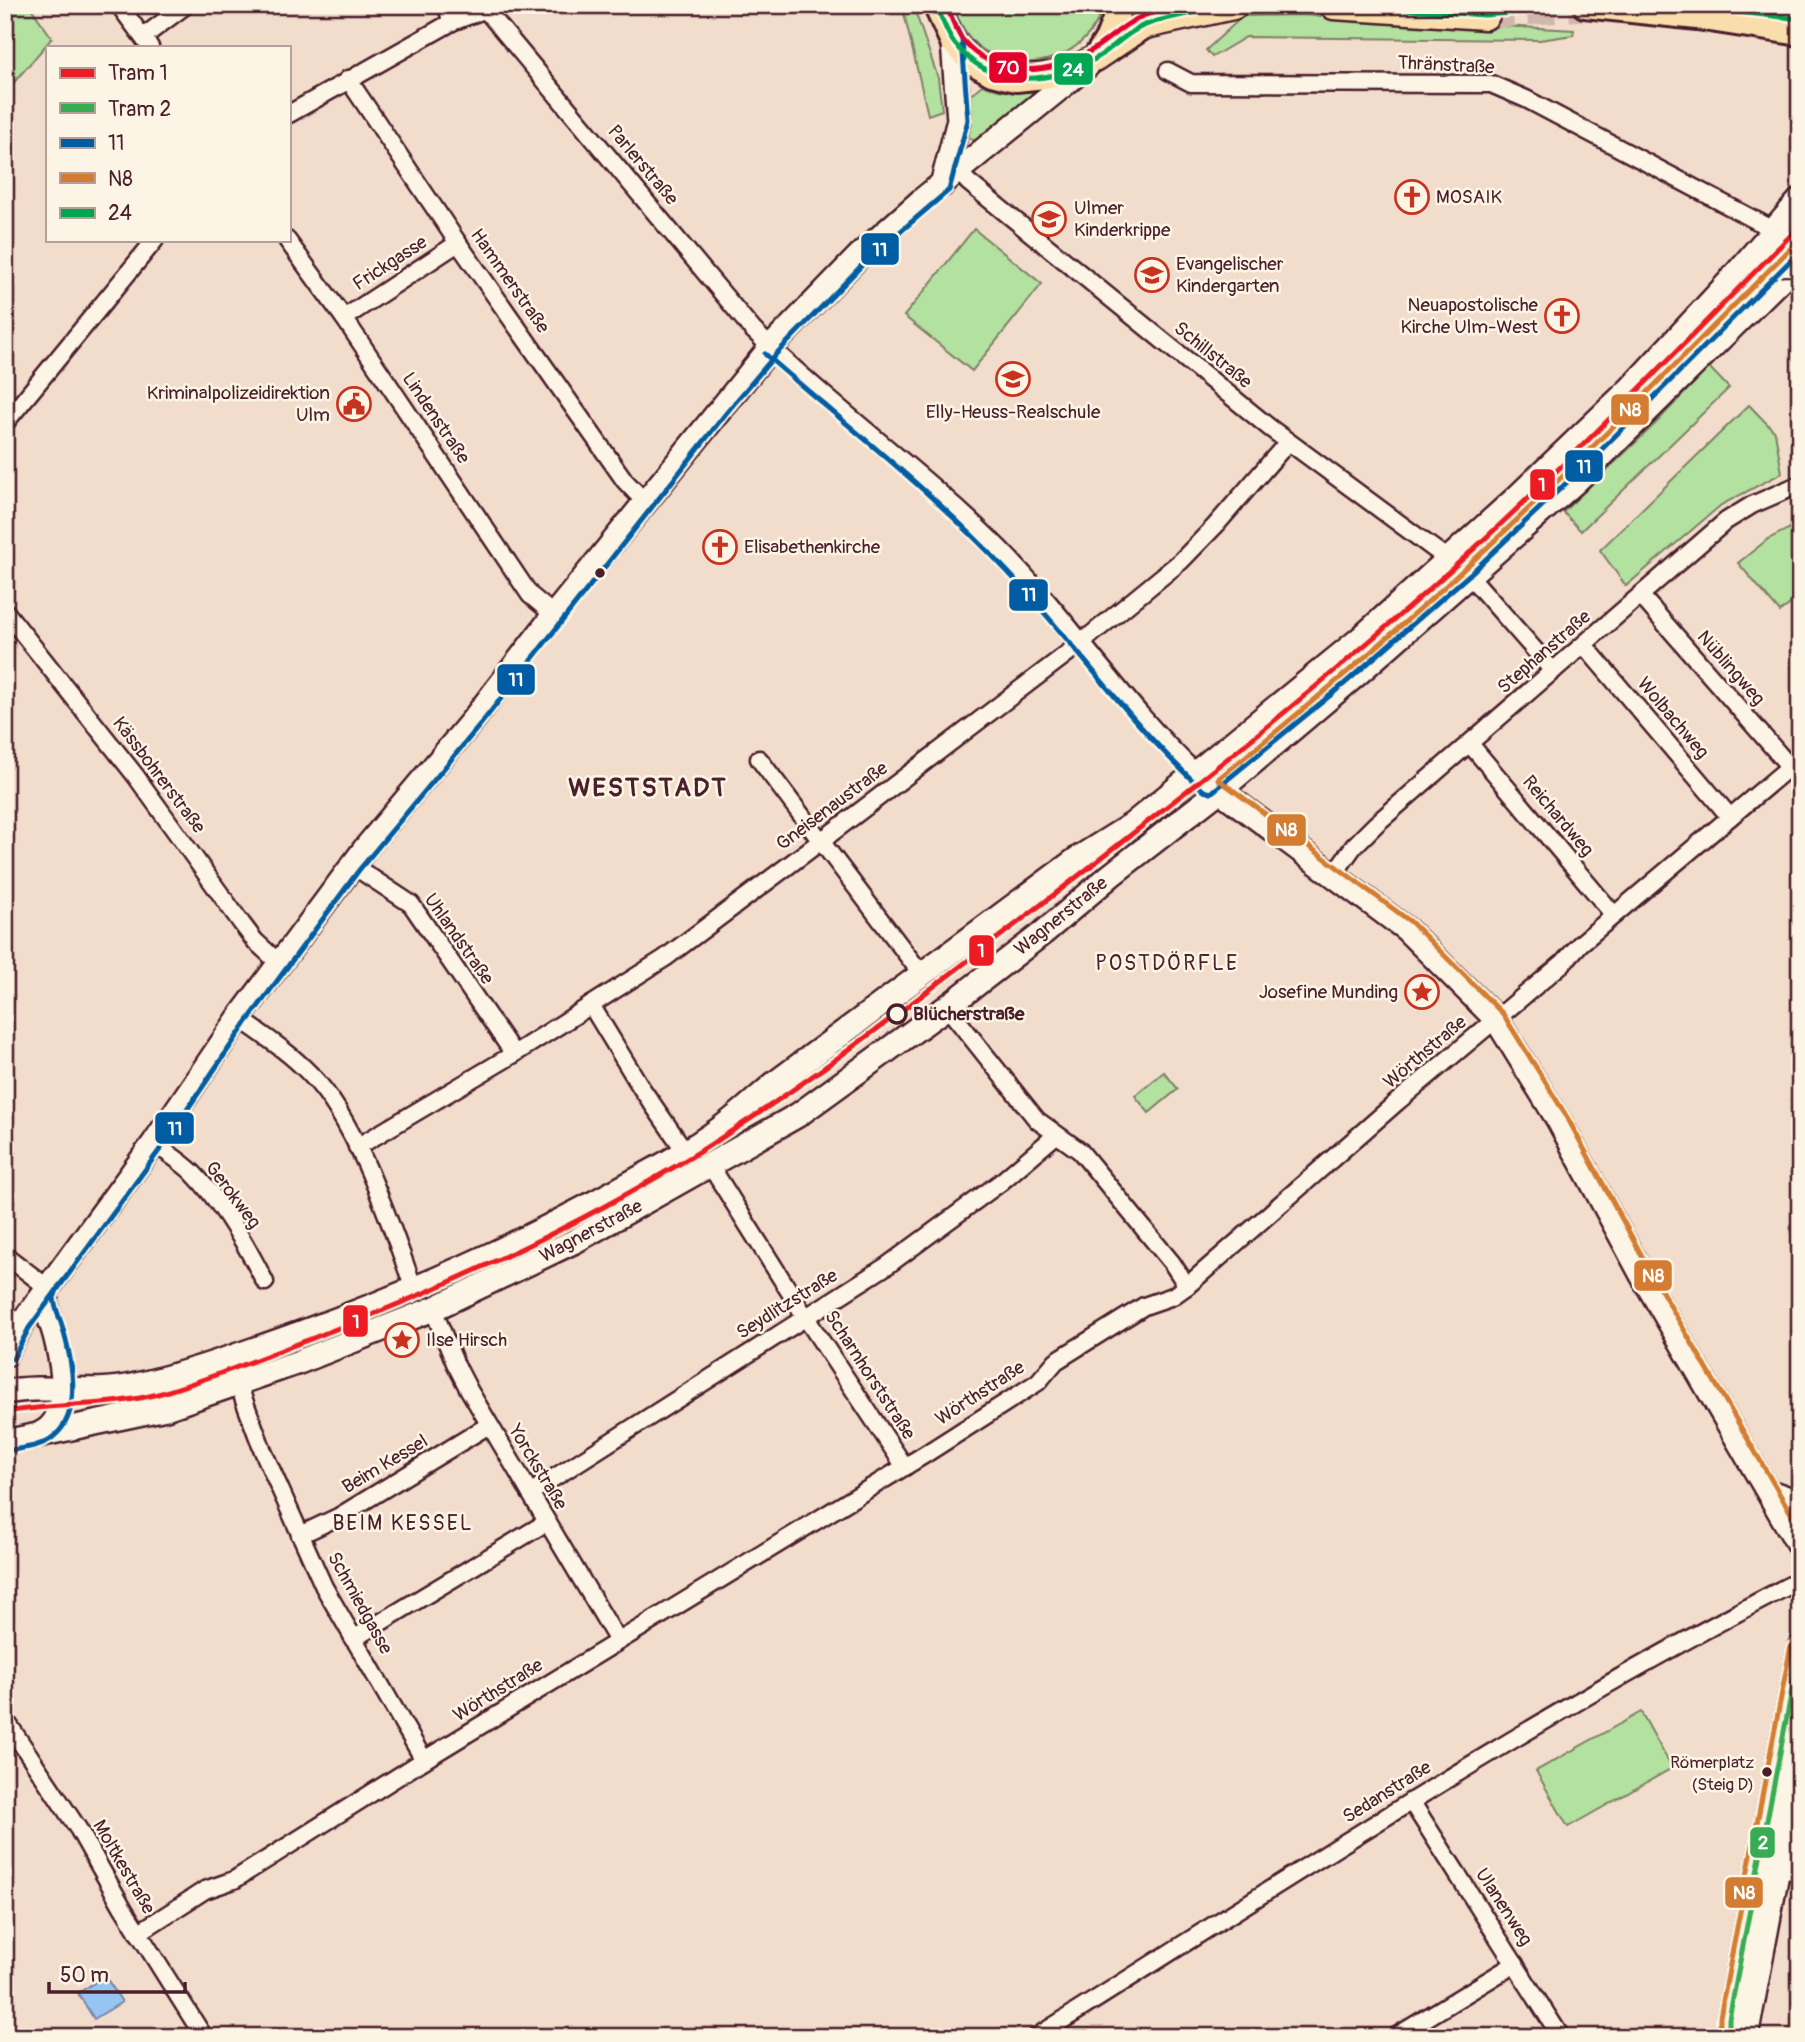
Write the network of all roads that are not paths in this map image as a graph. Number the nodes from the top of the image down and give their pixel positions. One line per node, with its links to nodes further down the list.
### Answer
1 (119, 5): 15 (street)
2 (186, 5): 15 (street)
3 (446, 5): 12 (street)
4 (936, 5): 16 (main road)
5 (1177, 5): 13 (main road)
6 (1233, 5): 13 (highway)
7 (1334, 5): 11 (highway)
8 (1585, 5): 14 (main road)
9 (491, 7): 12 (street); 29 (street, Parlerstraße)
10 (1120, 10): 17 (main road)
11 (1485, 15)
12 (453, 22): 19 (street)
13 (1146, 24): 17 (main road)
14 (1800, 33)
15 (146, 42)
16 (953, 42): 17 (main road); 21 (street)
17 (1096, 58): 21 (street)
18 (1168, 71): 23 (street, Thränstraße)
19 (348, 79): 20 (street); 26 (street, Hammerstraße)
20 (290, 113)
21 (950, 178): 29 (street); 31 (street, Schillstraße)
22 (1800, 201): 23 (street, Wagnerstraße)
23 (1774, 230): 27 (street, Wagnerstraße); 34 (street, Wagnerstraße)
24 (153, 242): 30 (street)
25 (288, 242): 28 (street, Lindenstraße)
26 (458, 243): 28 (street, Frickgasse); 33 (street, Hammerstraße)
27 (1800, 259): 35 (street, Wagnerstraße)
28 (344, 318): 38 (street, Lindenstraße)
29 (771, 347): 33 (street); 39 (street, Parlerstraße)
30 (5, 424)
31 (1288, 442): 34 (street, Schillstraße); 39 (street, Gneisenaustraße)
32 (1800, 484): 36 (street, Stephanstraße)
33 (645, 502): 38 (street)
34 (1449, 560): 45 (street, Wagnerstraße)
35 (1469, 575): 41 (street); 46 (street, Wagnerstraße)
36 (1641, 596): 40 (street, Stephanstraße); 44 (street, Nüblingweg)
37 (5, 611): 52 (street, Kässbohrerstraße)
38 (554, 615): 49 (street)
39 (1081, 643): 45 (street, Parlerstraße); 48 (street, Gneisenaustraße)
40 (1584, 645): 41 (street, Stephanstraße); 47 (street, Wolbachweg)
41 (1553, 671): 42 (street, Stephanstraße)
42 (1470, 744): 50 (street, Stephanstraße); 51 (street, Reichardweg)
43 (759, 759): 48 (street)
44 (1795, 762): 47 (street, Wörthstraße)
45 (1196, 773): 46 (street); 53 (street, Wagnerstraße)
46 (1219, 791): 50 (street); 55 (street, Wagnerstraße)
47 (1730, 817): 51 (street, Wörthstraße)
48 (821, 841): 53 (street); 54 (street, Gneisenaustraße)
49 (352, 865): 52 (street); 58 (street, Uhlandstraße)
50 (1333, 875): 57 (street)
51 (1614, 915): 57 (street, Wörthstraße)
52 (279, 963): 56 (street)
53 (923, 976): 55 (street); 62 (street, Wagnerstraße)
54 (591, 1005): 58 (street, Gneisenaustraße); 62 (street)
55 (947, 1007): 59 (street); 63 (street, Wagnerstraße)
56 (239, 1018): 60 (street); 61 (street)
57 (1496, 1020): 66 (street, Wörthstraße); 79 (street)
58 (514, 1054): 61 (street, Gneisenaustraße)
59 (1056, 1135): 66 (street); 70 (street, Seydlitzstraße)
60 (155, 1143): 65 (street, Gerokweg); 67 (street)
61 (356, 1147): 68 (street)
62 (685, 1151): 68 (street, Wagnerstraße)
63 (710, 1165): 69 (street, Wagnerstraße); 70 (street, Scharnhorststraße)
64 (5, 1255): 67 (street)
65 (265, 1282)
66 (1186, 1286): 78 (street, Wörthstraße)
67 (48, 1288): 71 (street); 73 (street)
68 (414, 1289): 73 (street, Wagnerstraße)
69 (433, 1309): 72 (street, Wagnerstraße); 75 (street, Yorckstraße)
70 (806, 1318): 78 (street, Scharnhorststraße); 80 (street, Seydlitzstraße)
71 (5, 1355)
72 (238, 1384): 76 (street, Wagnerstraße); 83 (street, Schmiedgasse)
73 (62, 1388): 74 (street, Wagnerstraße); 76 (street)
74 (5, 1392)
75 (489, 1425): 80 (street, Yorckstraße); 83 (street, Beim Kessel)
76 (40, 1434): 77 (street, Wagnerstraße)
77 (5, 1442)
78 (905, 1467): 87 (street, Wörthstraße)
79 (1766, 1487): 81 (street); 84 (street)
80 (530, 1493): 82 (street, Yorckstraße)
81 (1800, 1499)
82 (547, 1521): 86 (street); 87 (street, Yorckstraße)
83 (300, 1535): 86 (street, Schmiedgasse)
84 (1797, 1536)
85 (1800, 1580): 92 (street, Sedanstraße)
86 (353, 1639): 91 (street, Schmiedgasse)
87 (618, 1641): 91 (street, Wörthstraße)
88 (1800, 1647): 100 (street)
89 (5, 1719): 94 (street, Moltkestraße)
90 (1800, 1752): 93 (street)
91 (424, 1760): 94 (street, Wörthstraße)
92 (1411, 1801): 95 (street, Ulanenweg); 97 (street, Sedanstraße)
93 (1789, 1870): 101 (street)
94 (138, 1933): 96 (street, Moltkestraße)
95 (1515, 1964): 98 (street); 99 (street, Ulanenweg)
96 (204, 2037)
97 (1036, 2037)
98 (1395, 2037)
99 (1561, 2037)
100 (1729, 2037)
101 (1746, 2037)

